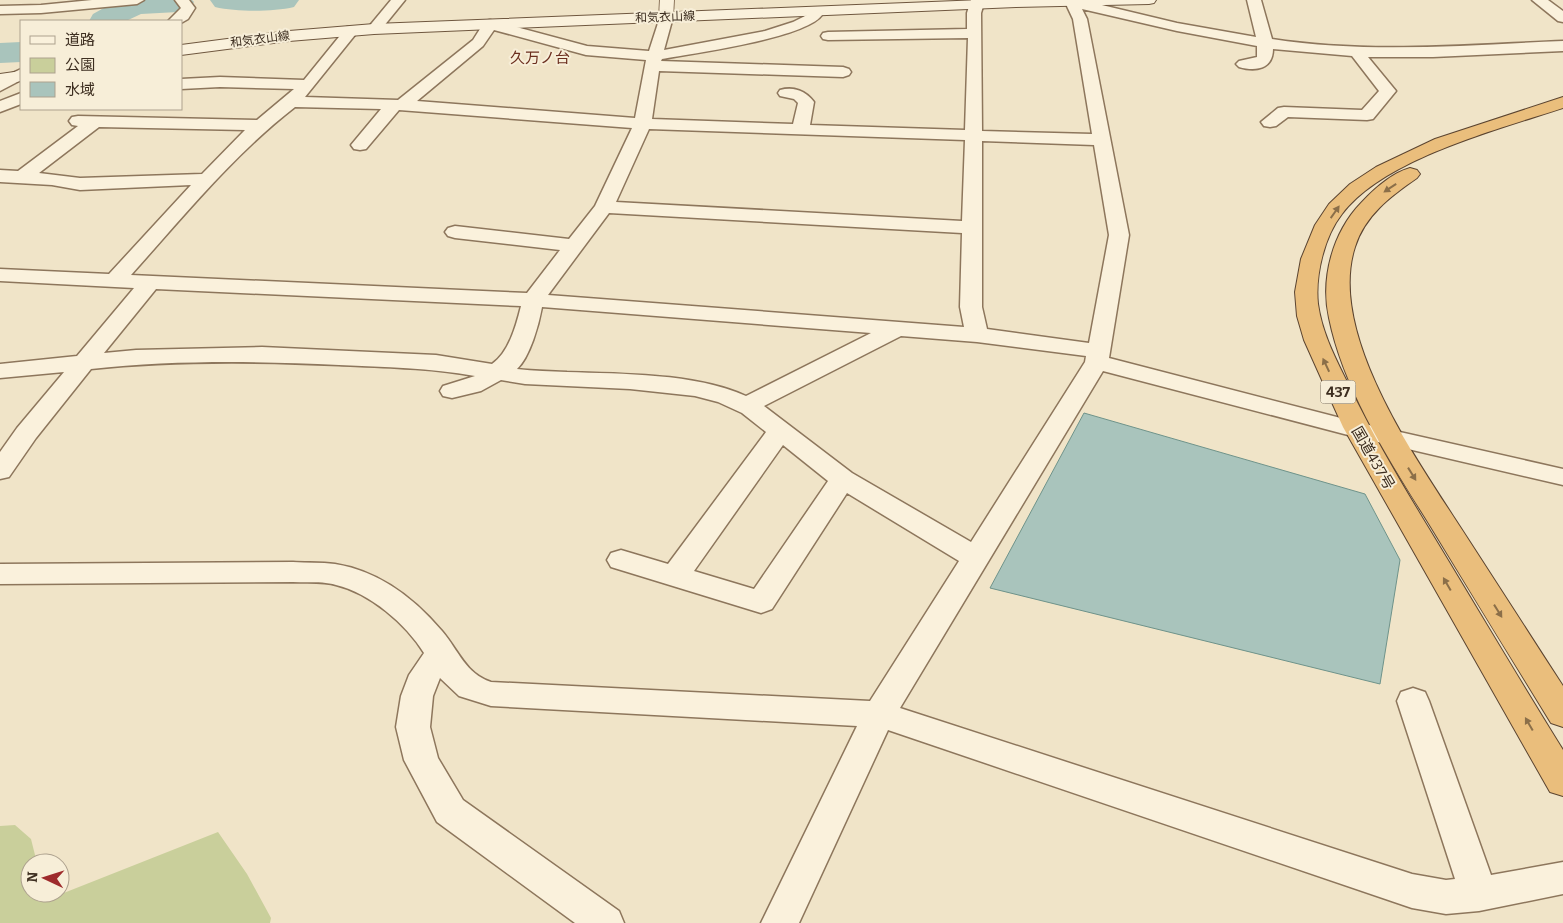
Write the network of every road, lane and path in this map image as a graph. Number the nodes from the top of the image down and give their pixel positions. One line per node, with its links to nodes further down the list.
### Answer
1 (136, 0): 8 (street)
2 (182, 0): 18 (street)
3 (398, 0): 21 (street)
4 (667, 0): 14 (main road)
5 (1149, 0): 9 (main road, 和気衣山線)
6 (1254, 0): 24 (street)
7 (1539, 0): 15 (street)
8 (113, 1): 12 (street); 17 (street)
9 (1090, 1): 11 (main road, 和気衣山線)
10 (977, 2): 11 (main road, 和気衣山線); 13 (main road, 和気衣山線); 23 (street)
11 (1072, 2): 16 (street); 19 (street)
12 (0, 10)
13 (824, 11): 14 (main road, 和気衣山線); 23 (street); 28 (street)
14 (666, 17): 20 (main road, 和気衣山線); 28 (street)
15 (1563, 18)
16 (1080, 19): 19 (street); 49 (street)
17 (90, 20)
18 (177, 20)
19 (1146, 20): 24 (street)
20 (490, 24): 21 (main road, 和気衣山線); 28 (street); 39 (street)
21 (374, 29): 22 (main road, 和気衣山線)
22 (352, 30): 26 (main road, 和気衣山線); 33 (street)
23 (976, 33): 48 (street)
24 (1265, 43): 27 (street); 29 (street)
25 (1563, 46): 27 (street)
26 (182, 50)
27 (1356, 52): 44 (street)
28 (653, 61): 30 (street); 45 (street)
29 (1244, 64)
30 (843, 72)
31 (15, 76): 34 (street)
32 (182, 84): 33 (street)
33 (308, 84): 37 (street)
34 (0, 86)
35 (786, 93): 47 (street)
36 (20, 98): 40 (street)
37 (291, 102): 39 (street); 46 (street)
38 (1563, 102): 70 (highway, 国道437号 / 437, one-way to 38)
39 (398, 105): 45 (street); 50 (street)
40 (0, 108)
41 (1563, 115): 72 (highway, 国道437号 / 437, one-way to 72)
42 (78, 120): 43 (street)
43 (96, 121): 46 (street); 52 (street)
44 (1270, 122)
45 (643, 124): 47 (street); 54 (street)
46 (261, 125): 53 (street)
47 (800, 129): 48 (street)
48 (974, 135): 49 (street); 55 (street)
49 (1103, 140): 64 (street)
50 (360, 145)
51 (0, 176): 52 (street)
52 (22, 177): 53 (street)
53 (207, 179): 59 (street)
54 (604, 207): 55 (street); 57 (street)
55 (972, 228): 63 (street)
56 (455, 232): 57 (street)
57 (574, 246): 61 (street)
58 (0, 275): 59 (street)
59 (114, 281): 60 (street)
60 (150, 282): 61 (street); 65 (street)
61 (533, 300): 62 (street); 67 (street)
62 (897, 329): 63 (street); 69 (street)
63 (977, 335): 64 (street)
64 (1098, 357): 70 (street); 76 (street)
65 (85, 363): 66 (street); 67 (street); 73 (street)
66 (0, 371)
67 (499, 372): 68 (street); 69 (street)
68 (452, 391)
69 (746, 406): 71 (street)
70 (1356, 430): 72 (street); 84 (highway, 国道437号 / 437, one-way to 70)
71 (780, 431): 75 (street); 79 (street)
72 (1389, 437): 74 (street); 83 (highway, 国道437号 / 437, one-way to 83)
73 (0, 471)
74 (1563, 477)
75 (843, 479): 76 (street); 79 (street)
76 (976, 558): 82 (street)
77 (621, 560): 79 (street)
78 (0, 574): 80 (street)
79 (675, 576)
80 (440, 655): 82 (street); 88 (street)
81 (1413, 700): 87 (street)
82 (879, 714): 87 (street); 89 (street)
83 (1563, 714)
84 (1552, 746): 85 (highway, 国道437号 / 437)
85 (1563, 781)
86 (1563, 878): 87 (street)
87 (1480, 894)
88 (604, 923)
89 (780, 923)

